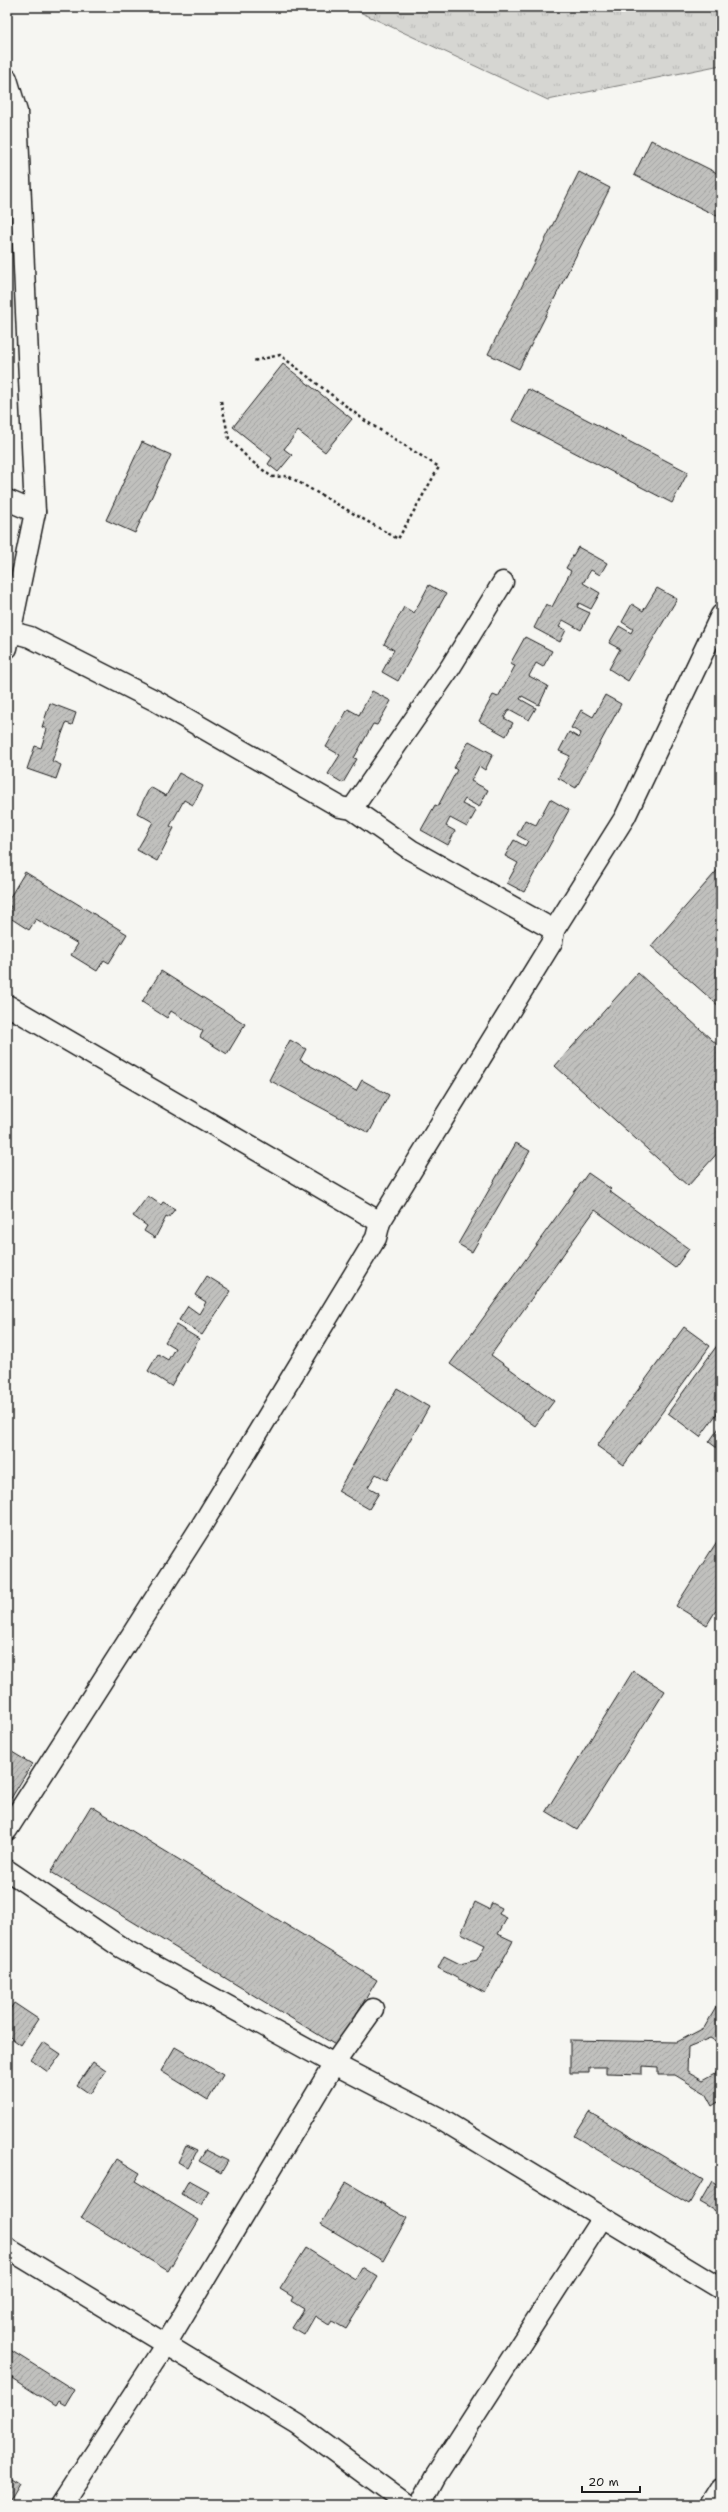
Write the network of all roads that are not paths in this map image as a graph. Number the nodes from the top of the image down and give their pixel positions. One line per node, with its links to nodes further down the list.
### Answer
1 (7, 79): 3 (street)
2 (7, 500): 3 (street)
3 (35, 512): 6 (street)
4 (503, 582): 7 (street)
5 (721, 615): 8 (street)
6 (9, 640): 7 (street)
7 (352, 809): 8 (street)
8 (554, 930): 10 (street)
9 (7, 1004): 10 (street)
10 (380, 1222): 11 (street)
11 (7, 1830)
12 (7, 1870): 14 (street)
13 (373, 2010): 14 (street)
14 (334, 2064): 15 (street); 18 (street)
15 (602, 2218): 17 (street); 22 (street)
16 (7, 2248): 18 (street)
17 (721, 2289)
18 (166, 2344): 20 (street); 21 (street)
19 (721, 2489): 23 (street)
20 (60, 2505)
21 (406, 2505)
22 (420, 2505)
23 (711, 2505)

